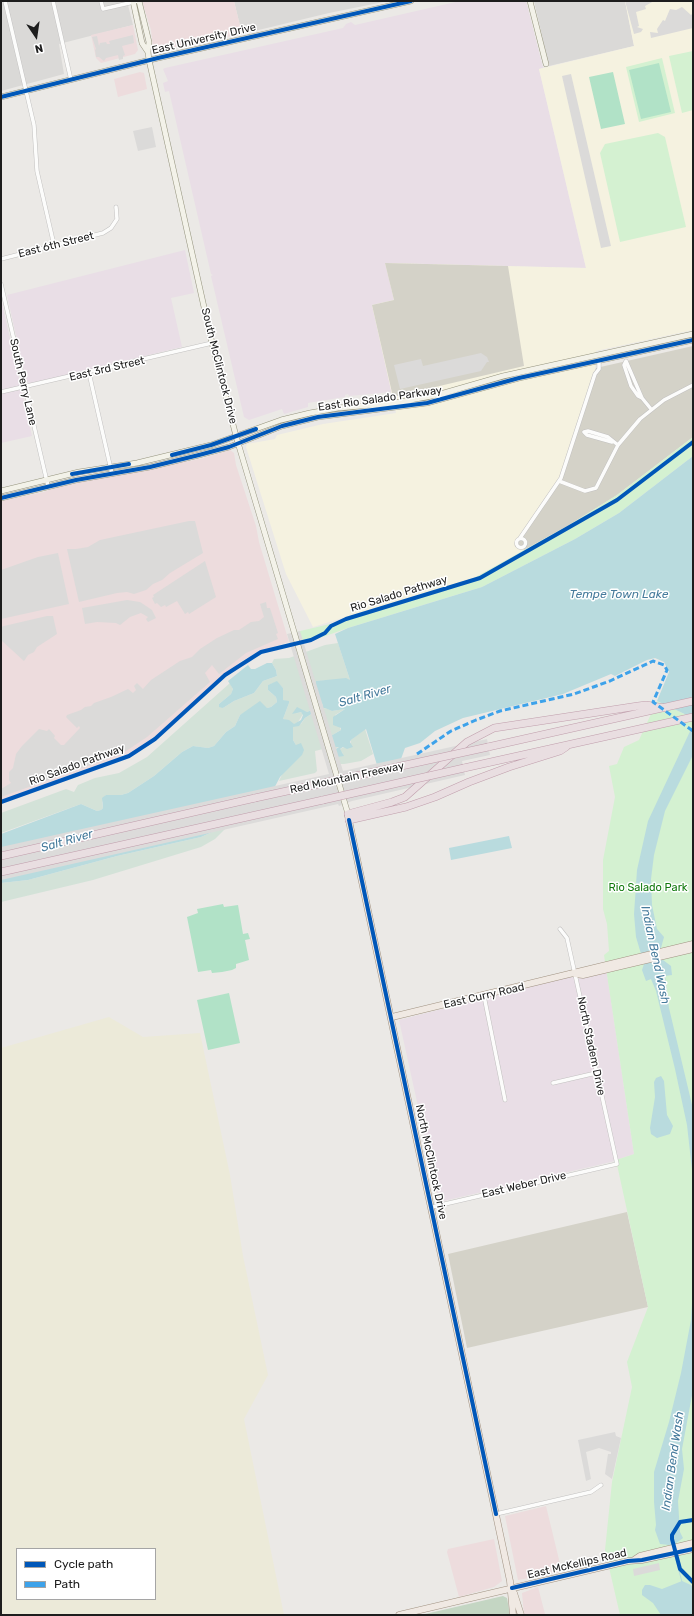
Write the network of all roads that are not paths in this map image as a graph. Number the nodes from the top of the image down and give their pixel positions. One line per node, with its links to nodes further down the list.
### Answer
1 (5, 1): 10 (street)
2 (53, 1): 9 (street)
3 (101, 1): 4 (street)
4 (136, 1): 7 (main road, South McClintock Drive)
5 (411, 1): 7 (main road, East University Drive)
6 (530, 1): 8 (main road)
7 (149, 60): 9 (main road, East University Drive); 19 (main road, South McClintock Drive)
8 (546, 64)
9 (70, 80): 10 (main road, East University Drive)
10 (25, 91): 11 (main road, East University Drive); 13 (street)
11 (1, 97)
12 (116, 207): 13 (street, East 6th Street)
13 (54, 245): 14 (street, East 6th Street)
14 (1, 259)
15 (1, 284): 16 (street, South Perry Lane)
16 (2, 294): 25 (street, South Perry Lane)
17 (693, 334): 20 (main road, East Rio Salado Parkway)
18 (693, 340): 21 (main road, East Rio Salado Parkway)
19 (212, 343): 23 (street, East 3rd Street); 29 (main road, South McClintock Drive)
20 (623, 348): 21 (street); 29 (main road, East Rio Salado Parkway)
21 (625, 358): 22 (main road, East Rio Salado Parkway); 27 (street)
22 (599, 360): 28 (street); 30 (main road, East Rio Salado Parkway)
23 (89, 373): 25 (street, East 3rd Street); 32 (street)
24 (693, 385): 27 (street)
25 (24, 388): 26 (street, East 3rd Street); 34 (street, South Perry Lane)
26 (1, 392)
27 (651, 409): 31 (street)
28 (577, 430): 31 (street); 35 (street)
29 (236, 436): 30 (main road, South McClintock Drive); 32 (main road, East Rio Salado Parkway)
30 (238, 443): 33 (main road, East Rio Salado Parkway); 44 (main road, South McClintock Drive, bridge)
31 (618, 446): 35 (street)
32 (110, 467): 33 (street); 34 (main road, East Rio Salado Parkway)
33 (112, 474): 36 (main road, East Rio Salado Parkway)
34 (46, 480): 36 (street, South Perry Lane); 37 (main road, East Rio Salado Parkway)
35 (559, 481): 39 (street)
36 (48, 486): 38 (main road, East Rio Salado Parkway)
37 (1, 491)
38 (1, 498)
39 (520, 538)
40 (693, 701): 41 (highway, Red Mountain Freeway)
41 (664, 708): 44 (highway); 45 (highway, Red Mountain Freeway, bridge)
42 (693, 717): 43 (highway, Red Mountain Freeway)
43 (570, 744): 44 (highway); 46 (highway, Red Mountain Freeway, bridge)
44 (348, 817): 53 (main road, North McClintock Drive)
45 (1, 856)
46 (1, 872)
47 (560, 929): 51 (street, North Stadem Drive)
48 (693, 944): 50 (main road, East Curry Road)
49 (693, 949): 50 (main road, East Curry Road)
50 (666, 953): 51 (main road, East Curry Road)
51 (575, 974): 52 (main road, East Curry Road); 54 (street, North Stadem Drive)
52 (484, 996): 53 (main road, East Curry Road); 56 (street)
53 (392, 1017): 58 (main road, North McClintock Drive)
54 (596, 1073): 55 (street); 57 (street, North Stadem Drive)
55 (553, 1084)
56 (505, 1100)
57 (617, 1164): 58 (street, East Weber Drive)
58 (432, 1207): 60 (main road, North McClintock Drive)
59 (601, 1485): 60 (street)
60 (496, 1514): 64 (main road, North McClintock Drive)
61 (693, 1543): 63 (main road, East McKellips Road)
62 (693, 1549): 63 (main road, East McKellips Road)
63 (673, 1551): 64 (main road, East McKellips Road)
64 (512, 1588): 65 (main road, East McKellips Road); 66 (main road); 67 (main road)
65 (399, 1615)
66 (514, 1615)
67 (521, 1615)

